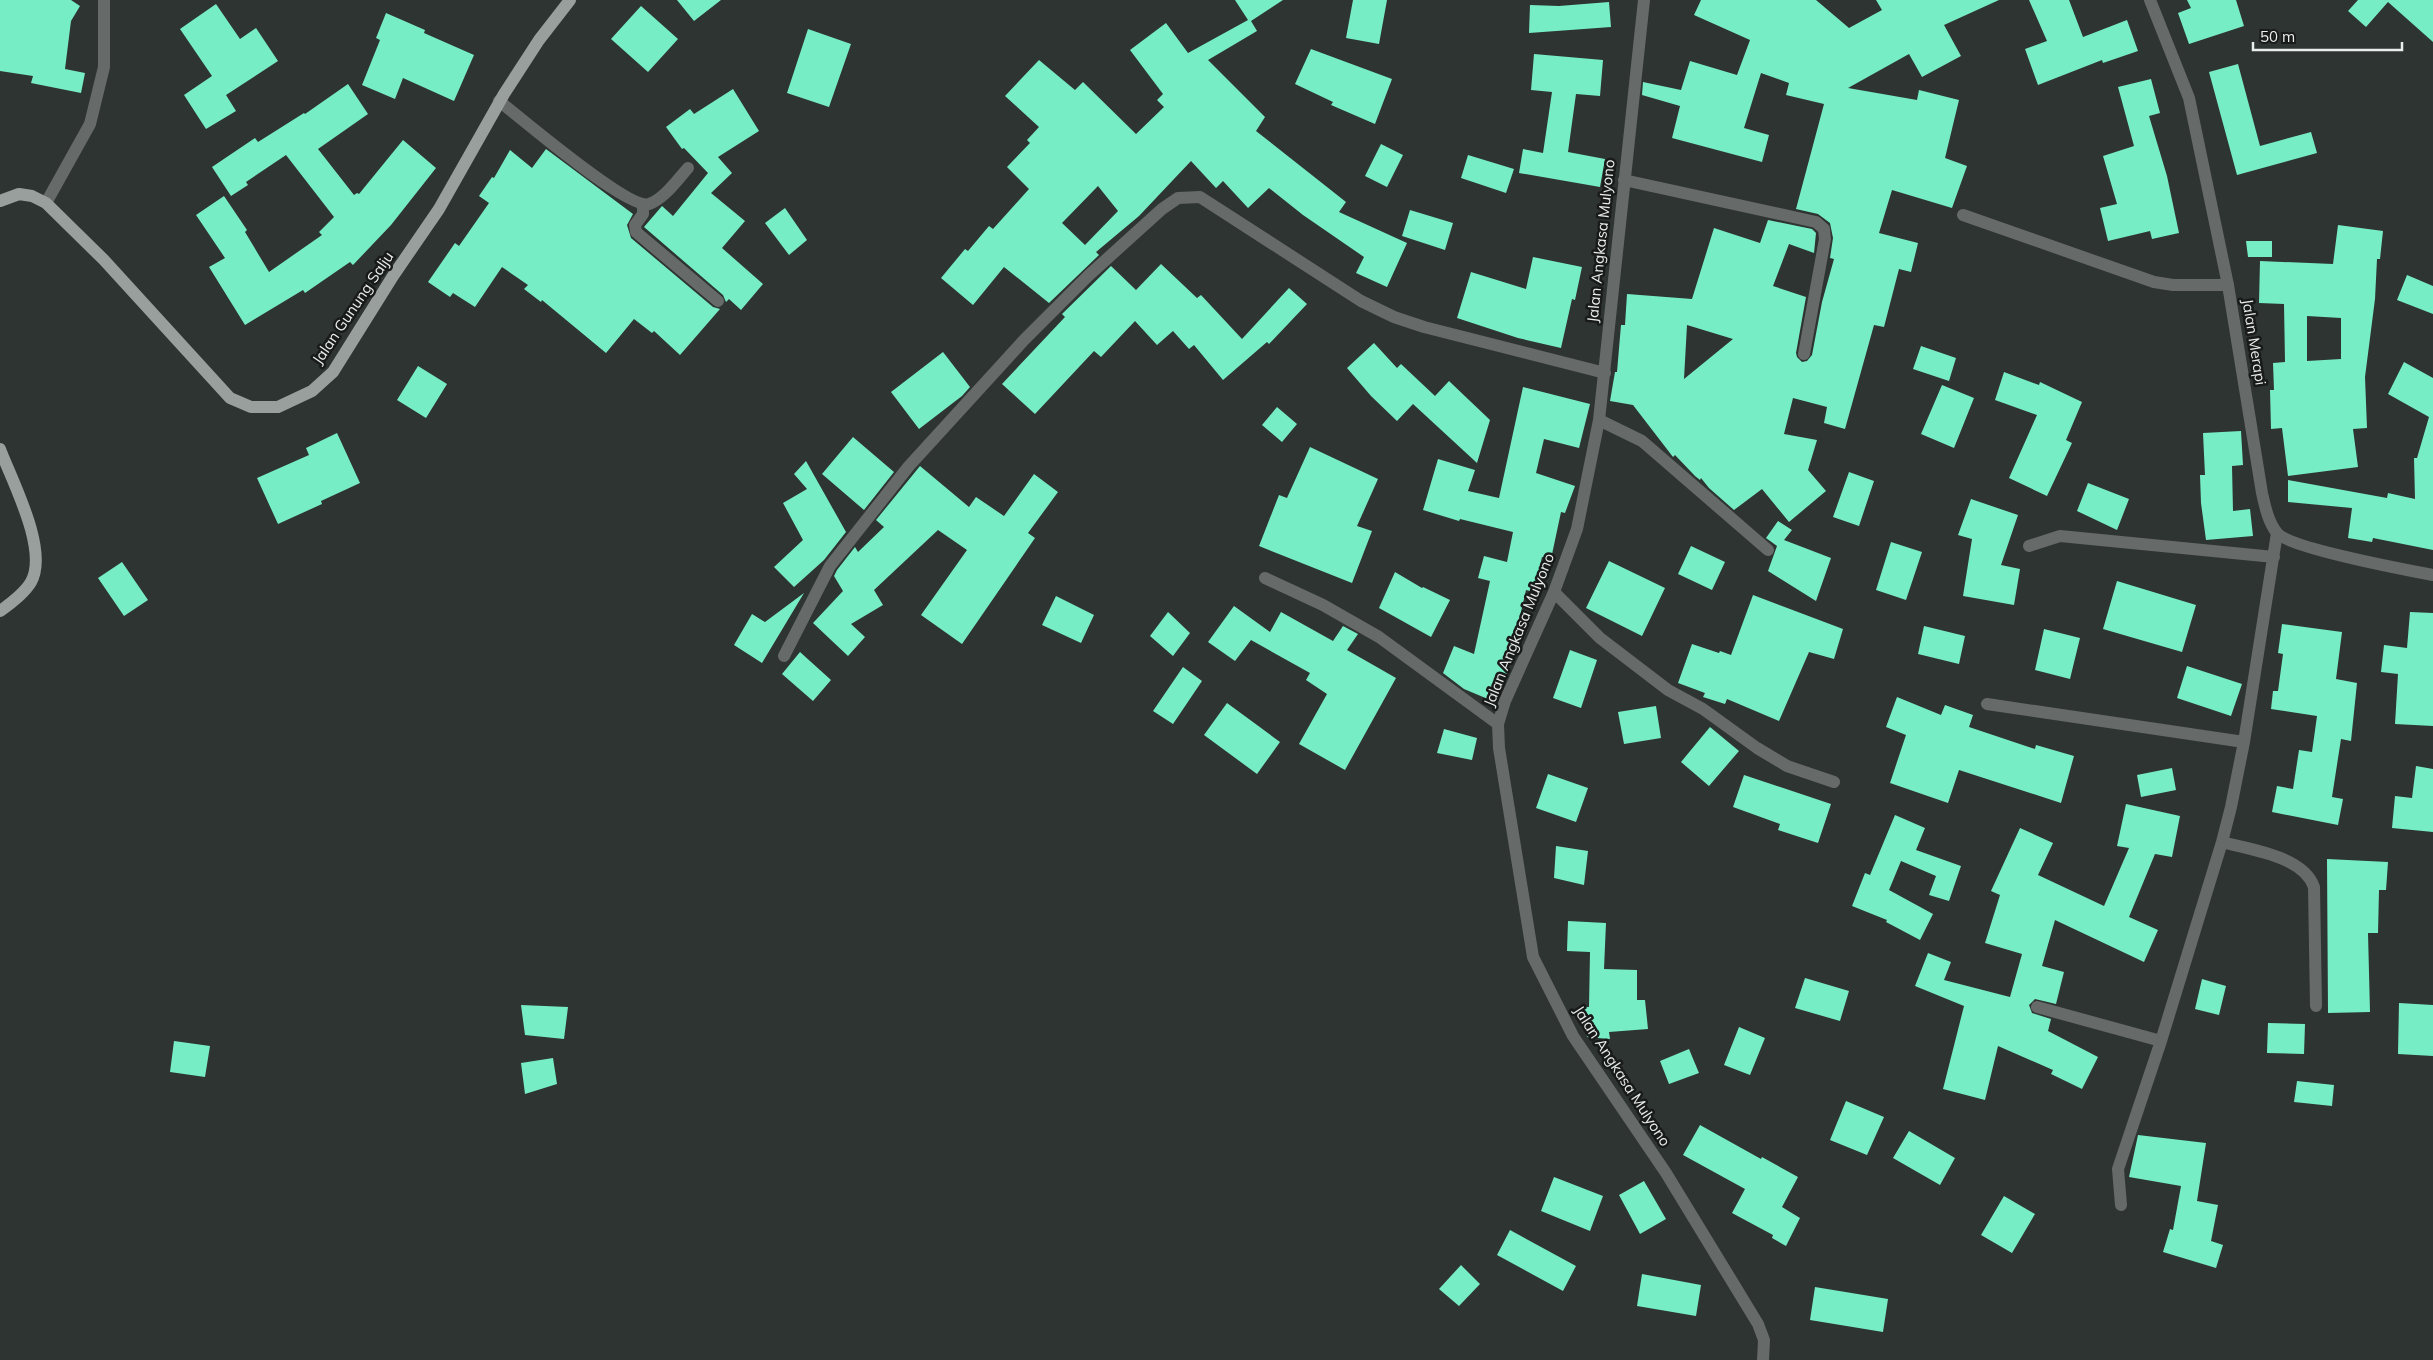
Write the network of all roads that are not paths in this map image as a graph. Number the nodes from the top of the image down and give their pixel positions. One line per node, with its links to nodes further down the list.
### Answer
1 (104, 0): 9 (street)
2 (570, 0): 5 (main road, Jalan Gunung Salju)
3 (1644, 0): 7 (street, Jalan Angkasa Mulyono)
4 (2150, 0): 12 (street, Jalan Merapi)
5 (499, 101): 9 (main road, Jalan Gunung Salju); 10 (street)
6 (688, 168): 10 (street)
7 (1624, 180): 14 (street); 15 (street, Jalan Angkasa Mulyono)
8 (0, 201): 9 (main road, Jalan Gunung Salju)
9 (46, 203)
10 (643, 204): 13 (street)
11 (1963, 215): 12 (street)
12 (2228, 286): 18 (street, Jalan Merapi)
13 (718, 300)
14 (1804, 354)
15 (1604, 373): 16 (street, Jalan Angkasa Mulyono); 26 (street)
16 (1599, 420): 20 (street); 24 (street, Jalan Angkasa Mulyono)
17 (0, 449): 25 (main road)
18 (2277, 533): 21 (street); 22 (street)
19 (2029, 546): 21 (street)
20 (1768, 550)
21 (2274, 557): 29 (street)
22 (2433, 575)
23 (1265, 578): 28 (street)
24 (1554, 592): 28 (street, Jalan Angkasa Mulyono); 30 (street)
25 (0, 611)
26 (784, 656)
27 (1987, 704): 29 (street)
28 (1498, 724): 36 (street, Jalan Angkasa Mulyono)
29 (2244, 742): 31 (street)
30 (1834, 782)
31 (2222, 842): 32 (street); 34 (street)
32 (2316, 1006)
33 (2037, 1007): 34 (street)
34 (2161, 1041): 35 (street)
35 (2121, 1205)
36 (1764, 1360)

